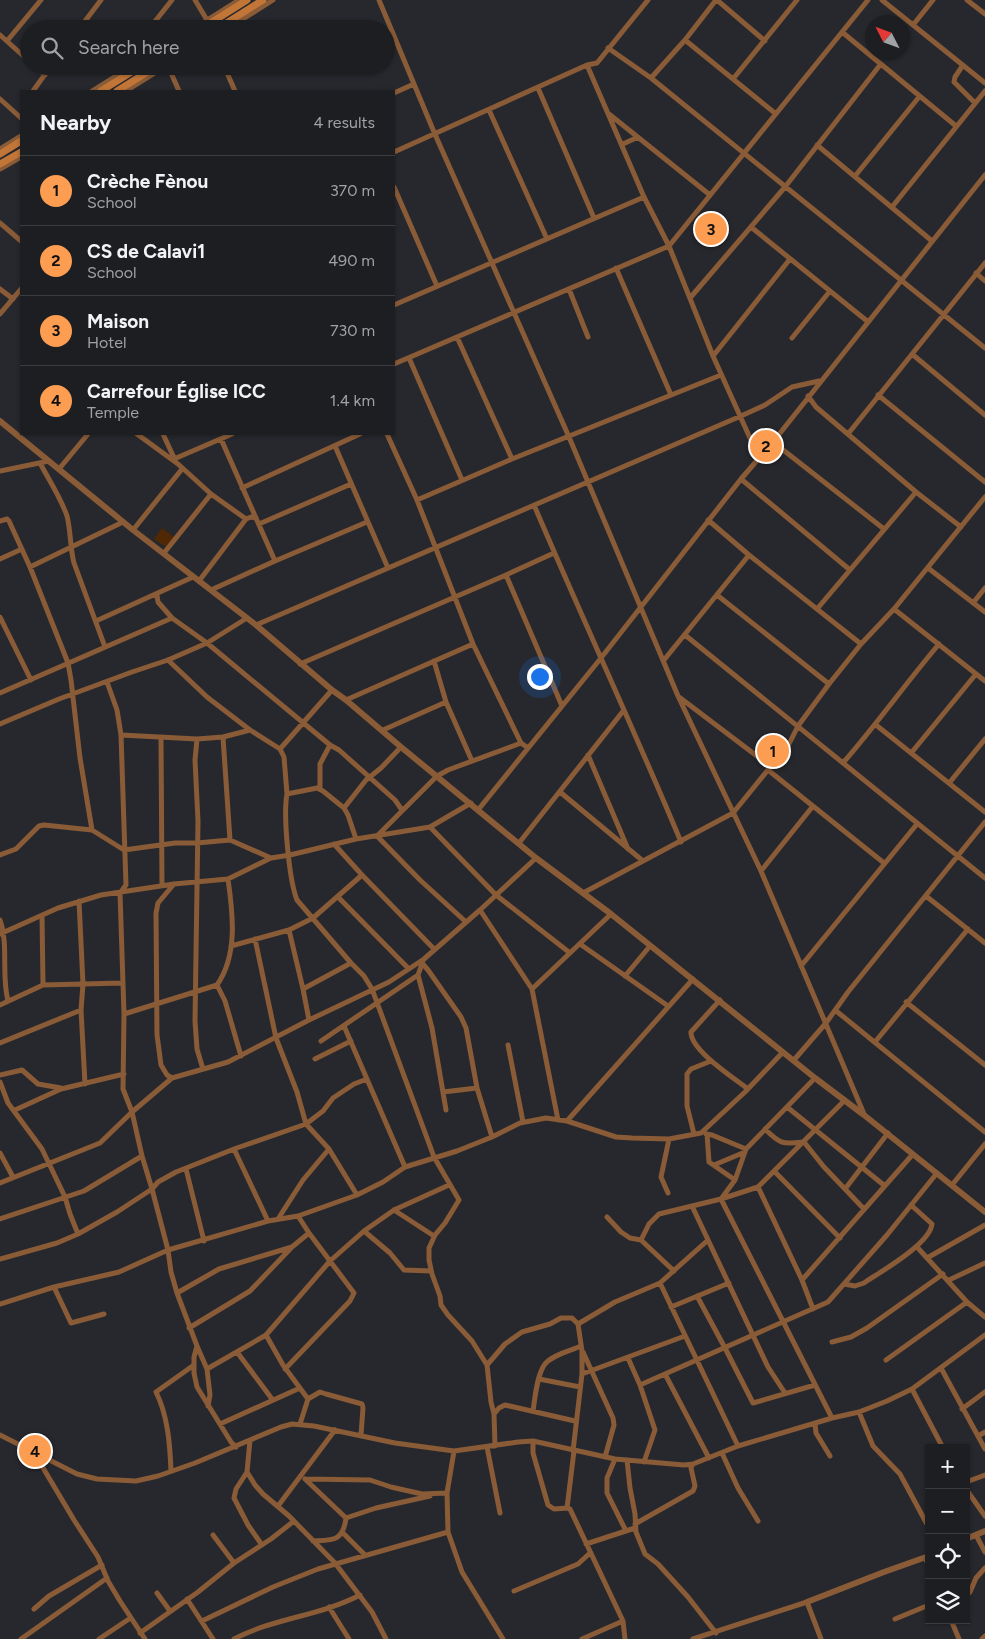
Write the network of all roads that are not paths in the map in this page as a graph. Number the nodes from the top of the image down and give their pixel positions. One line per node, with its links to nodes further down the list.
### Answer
1 (41, 0): 18 (street)
2 (101, 0): 19 (street)
3 (172, 0): 20 (street)
4 (195, 0): 21 (street)
5 (239, 0): 21 (street)
6 (247, 0): 22 (main road)
7 (263, 0): 23 (main road)
8 (273, 0): 24 (street)
9 (379, 0): 25 (street)
10 (648, 0): 34 (street)
11 (717, 0): 31 (street); 33 (street)
12 (797, 0): 33 (street)
13 (868, 0): 28 (street)
14 (882, 0): 27 (street)
15 (933, 0): 27 (street)
16 (967, 0): 17 (street)
17 (985, 14)
18 (24, 20)
19 (86, 20)
20 (156, 20)
21 (207, 20)
22 (215, 20)
23 (231, 20)
24 (242, 20)
25 (387, 20)
26 (20, 25): 32 (street)
27 (913, 25): 38 (street)
28 (842, 32): 37 (street); 65 (street)
29 (0, 35): 32 (street)
30 (395, 38): 49 (street)
31 (685, 40): 46 (street); 47 (street)
32 (7, 41): 35 (street)
33 (766, 41): 47 (street)
34 (608, 48): 36 (street); 46 (street)
35 (20, 53)
36 (587, 65): 50 (street); 64 (street)
37 (880, 65): 60 (street); 73 (street)
38 (963, 65): 48 (street); 62 (street)
39 (45, 75): 51 (street)
40 (127, 75): 53 (main road)
41 (143, 75): 54 (main road)
42 (153, 75): 55 (street)
43 (171, 75): 56 (street)
44 (228, 75): 57 (street)
45 (116, 76): 52 (street)
46 (651, 78): 77 (street)
47 (734, 79): 65 (street)
48 (985, 83)
49 (414, 84): 59 (street); 68 (street)
50 (538, 88): 63 (street); 89 (street)
51 (34, 90)
52 (94, 90)
53 (103, 90)
54 (119, 90)
55 (129, 90)
56 (179, 90)
57 (235, 90)
58 (985, 91): 62 (street)
59 (395, 93)
60 (919, 97): 67 (street); 83 (street)
61 (0, 99): 66 (street)
62 (975, 103): 67 (street)
63 (489, 110): 68 (street); 92 (street)
64 (606, 112): 70 (street); 72 (street)
65 (776, 114): 77 (street)
66 (19, 116)
67 (956, 126): 88 (street)
68 (434, 132): 75 (street); 97 (street)
69 (20, 137): 74 (street)
70 (638, 137): 72 (street); 86 (street)
71 (20, 142): 78 (main road)
72 (623, 144): 87 (street)
73 (817, 145): 83 (street); 84 (street)
74 (0, 148)
75 (395, 152)
76 (20, 153): 80 (main road)
77 (744, 153): 84 (street); 86 (street)
78 (0, 154)
79 (20, 158): 81 (street)
80 (0, 164)
81 (0, 170)
82 (985, 175): 94 (street)
83 (855, 176): 88 (street)
84 (785, 187): 91 (street); 101 (street)
85 (395, 189): 103 (street)
86 (710, 195): 95 (street)
87 (644, 197): 89 (street); 95 (street)
88 (892, 207): 94 (street)
89 (594, 218): 92 (street)
90 (0, 224): 93 (street)
91 (751, 227): 96 (street); 108 (street)
92 (546, 239): 97 (street)
93 (20, 240)
94 (932, 241): 101 (street)
95 (669, 246): 99 (street); 108 (street)
96 (790, 260): 107 (street); 120 (street)
97 (491, 263): 103 (street); 111 (street)
98 (985, 263): 100 (street)
99 (616, 268): 105 (street); 125 (street)
100 (976, 274): 102 (street); 113 (street)
101 (902, 281): 113 (street); 114 (street)
102 (985, 281)
103 (437, 286): 110 (street)
104 (0, 289): 109 (street)
105 (569, 289): 111 (street); 116 (street)
106 (20, 290): 109 (street)
107 (830, 291): 114 (street); 117 (street)
108 (690, 298): 120 (street)
109 (12, 299): 112 (street)
110 (395, 305)
111 (514, 312): 115 (street); 138 (street)
112 (0, 314)
113 (944, 314): 118 (street); 119 (street)
114 (867, 321): 124 (street)
115 (457, 337): 121 (street); 144 (street)
116 (588, 337)
117 (792, 338)
118 (985, 348)
119 (912, 354): 126 (street); 128 (street)
120 (713, 356): 123 (street)
121 (409, 358): 122 (street); 151 (street)
122 (395, 364)
123 (721, 375): 125 (street); 129 (street)
124 (820, 381): 127 (street); 129 (street)
125 (671, 394): 138 (street)
126 (878, 395): 131 (street); 153 (street)
127 (808, 396): 131 (street); 140 (street)
128 (985, 415)
129 (741, 416): 142 (street); 152 (street)
130 (0, 421): 145 (street)
131 (848, 434): 156 (street)
132 (87, 435): 148 (street)
133 (138, 435): 147 (street)
134 (163, 435): 143 (street)
135 (230, 435): 139 (street)
136 (358, 435): 141 (street)
137 (387, 435): 159 (street)
138 (569, 438): 144 (street); 152 (street)
139 (221, 439): 143 (street); 155 (street)
140 (772, 442): 142 (street); 169 (street)
141 (335, 446): 154 (street); 155 (street)
142 (759, 458): 150 (street)
143 (174, 459): 147 (street)
144 (512, 459): 151 (street)
145 (49, 461): 146 (street); 148 (street)
146 (40, 463): 149 (street); 171 (street)
147 (180, 467): 157 (street); 170 (street)
148 (59, 469): 165 (street)
149 (0, 471)
150 (741, 479): 163 (street); 182 (street)
151 (462, 480): 159 (street)
152 (587, 481): 160 (street); 191 (street)
153 (985, 482)
154 (351, 484): 166 (street); 167 (street)
155 (242, 488): 161 (street)
156 (916, 492): 168 (street); 169 (street)
157 (211, 494): 162 (street); 175 (street)
158 (985, 497): 168 (street)
159 (417, 500): 172 (street)
160 (534, 506): 172 (street); 174 (street)
161 (256, 518): 162 (street); 167 (street)
162 (246, 519): 184 (street)
163 (708, 520): 176 (street); 191 (street)
164 (0, 521): 173 (street)
165 (123, 522): 170 (street); 171 (street)
166 (367, 522): 178 (street); 180 (street)
167 (259, 524): 178 (street)
168 (961, 527): 181 (street)
169 (884, 529): 182 (street)
170 (133, 530): 175 (street)
171 (71, 547): 179 (street); 198 (street)
172 (434, 547): 180 (street); 189 (street)
173 (22, 549): 177 (street); 179 (street)
174 (554, 553): 183 (street); 206 (street)
175 (164, 554): 184 (street)
176 (749, 555): 188 (street); 192 (street)
177 (0, 559)
178 (275, 561): 186 (street)
179 (30, 567): 210 (street)
180 (388, 568): 199 (street)
181 (928, 568): 190 (street); 193 (street)
182 (850, 570): 192 (street)
183 (506, 575): 189 (street); 227 (street)
184 (196, 579): 186 (street); 187 (street)
185 (985, 588): 190 (street)
186 (212, 590): 197 (street)
187 (157, 595): 196 (street); 198 (street)
188 (717, 595): 200 (street); 217 (street)
189 (454, 597): 202 (street); 211 (street)
190 (973, 603): 194 (street)
191 (641, 606): 206 (street); 208 (street)
192 (817, 609): 203 (street)
193 (894, 609): 203 (street); 204 (street)
194 (985, 612)
195 (0, 617): 213 (street)
196 (172, 618): 201 (street); 205 (street)
197 (247, 618): 199 (street); 201 (street)
198 (96, 621): 205 (street)
199 (256, 625): 211 (street)
200 (685, 635): 208 (street); 232 (street)
201 (207, 643): 207 (street); 229 (street)
202 (473, 644): 209 (street); 240 (street)
203 (861, 644): 217 (street)
204 (939, 644): 212 (street); 231 (street)
205 (105, 647): 210 (street)
206 (601, 658): 227 (street); 228 (street)
207 (168, 660): 216 (street); 233 (street)
208 (664, 660): 224 (street)
209 (434, 661): 225 (street); 226 (street)
210 (68, 663): 213 (street); 214 (street)
211 (300, 664): 220 (street)
212 (976, 674): 215 (street); 245 (street)
213 (31, 680): 221 (street)
214 (72, 680): 219 (street); 223 (street)
215 (985, 681)
216 (107, 682): 219 (street); 235 (street)
217 (829, 684): 232 (street)
218 (0, 689): 221 (street)
219 (85, 690): 223 (street)
220 (332, 690): 225 (street); 229 (street)
221 (6, 691): 222 (street)
222 (0, 693)
223 (73, 694): 230 (street); 266 (street)
224 (678, 696): 249 (street); 262 (street)
225 (346, 700): 234 (street)
226 (446, 702): 234 (street); 247 (street)
227 (562, 706): 244 (street)
228 (624, 710): 246 (street); 270 (street)
229 (302, 723): 241 (street); 243 (street)
230 (0, 724)
231 (876, 725): 245 (street); 248 (street)
232 (798, 726): 248 (street); 249 (street)
233 (250, 730): 237 (street); 243 (street)
234 (383, 730): 242 (street)
235 (121, 735): 236 (street); 275 (street)
236 (161, 737): 238 (street); 274 (street)
237 (223, 737): 238 (street); 269 (street)
238 (197, 739): 271 (street)
239 (985, 739): 252 (street)
240 (521, 743): 244 (street); 247 (street)
241 (330, 745): 251 (street); 253 (street)
242 (401, 747): 250 (street); 251 (street)
243 (280, 748): 255 (street)
244 (528, 748): 260 (street)
245 (912, 752): 252 (street)
246 (588, 755): 254 (street); 276 (street)
247 (472, 760): 250 (street)
248 (844, 763): 264 (street)
249 (769, 768): 257 (street); 262 (street)
250 (437, 776): 256 (street); 259 (street)
251 (370, 777): 258 (street); 259 (street)
252 (950, 782): 261 (street)
253 (320, 789): 255 (street); 258 (street)
254 (560, 792): 272 (street); 276 (street)
255 (288, 794): 278 (street)
256 (471, 803): 260 (street); 265 (street)
257 (813, 806): 283 (street); 284 (street)
258 (344, 808): 268 (street)
259 (402, 810): 267 (street)
260 (478, 810): 272 (street)
261 (985, 812)
262 (733, 813): 270 (street); 284 (street)
263 (985, 822): 279 (street)
264 (917, 824): 279 (street); 283 (street)
265 (430, 827): 267 (street); 293 (street)
266 (92, 830): 275 (street); 277 (street)
267 (377, 836): 268 (street); 302 (street)
268 (356, 839): 273 (street)
269 (230, 840): 271 (street); 280 (street)
270 (681, 842): 282 (street)
271 (197, 843): 274 (street); 288 (street)
272 (519, 843): 281 (street)
273 (334, 844): 278 (street); 285 (street)
274 (162, 845): 275 (street); 290 (street)
275 (124, 850): 291 (street)
276 (629, 850): 282 (street)
277 (0, 855)
278 (290, 855): 280 (street); 300 (street)
279 (957, 856): 286 (street); 294 (street)
280 (271, 858): 287 (street)
281 (536, 858): 292 (street); 293 (street)
282 (643, 861): 292 (street)
283 (884, 863): 315 (street)
284 (761, 871): 315 (street)
285 (362, 875): 295 (street); 311 (street)
286 (985, 878)
287 (228, 879): 288 (street); 309 (street)
288 (197, 881): 289 (street); 329 (street)
289 (174, 884): 290 (street); 334 (street)
290 (162, 886): 291 (street)
291 (120, 892): 296 (street); 321 (street)
292 (583, 892): 298 (street)
293 (496, 895): 297 (street); 312 (street)
294 (926, 896): 303 (street); 338 (street)
295 (338, 897): 300 (street); 316 (street)
296 (79, 901): 299 (street); 322 (street)
297 (480, 910): 302 (street); 328 (street)
298 (611, 914): 308 (street); 310 (street)
299 (42, 915): 305 (street); 323 (street)
300 (313, 918): 304 (street); 314 (street)
301 (0, 920): 305 (street)
302 (466, 922): 311 (street)
303 (968, 929): 307 (street); 333 (street)
304 (289, 930): 306 (street); 326 (street)
305 (2, 933): 325 (street)
306 (255, 939): 309 (street); 343 (street)
307 (985, 943)
308 (580, 944): 312 (street); 318 (street)
309 (231, 946): 324 (street)
310 (650, 946): 318 (street); 319 (street)
311 (434, 949): 313 (street)
312 (570, 953): 328 (street)
313 (423, 961): 316 (street); 317 (street); 364 (street)
314 (351, 964): 326 (street); 327 (street)
315 (801, 966): 341 (street)
316 (408, 968): 327 (street)
317 (418, 975): 332 (street); 366 (street)
318 (625, 976): 336 (street)
319 (693, 979): 330 (street); 336 (street)
320 (0, 982): 325 (street)
321 (122, 983): 322 (street); 339 (street)
322 (83, 984): 323 (street); 337 (street)
323 (43, 985): 331 (street)
324 (217, 985): 329 (street); 350 (street)
325 (4, 988): 331 (street)
326 (304, 989): 340 (street)
327 (372, 989): 332 (street); 340 (street)
328 (532, 989): 373 (street)
329 (196, 992): 334 (street); 355 (street)
330 (720, 1000): 349 (street); 353 (street)
331 (8, 1001): 335 (street)
332 (377, 1002): 342 (street); 394 (street)
333 (906, 1002): 346 (street); 354 (street)
334 (158, 1003): 339 (street); 358 (street)
335 (0, 1005)
336 (668, 1006): 374 (street)
337 (81, 1010): 347 (street); 362 (street)
338 (835, 1010): 341 (street); 346 (street)
339 (124, 1014): 356 (street)
340 (309, 1020): 343 (street)
341 (826, 1023): 352 (street); 372 (street)
342 (344, 1026): 344 (street); 345 (street)
343 (276, 1038): 350 (street); 376 (street)
344 (321, 1041)
345 (351, 1041): 351 (street); 360 (street)
346 (875, 1042): 379 (street)
347 (0, 1043)
348 (508, 1045): 375 (street)
349 (783, 1052): 352 (street); 365 (street)
350 (241, 1056): 355 (street)
351 (315, 1059)
352 (794, 1060): 359 (street)
353 (711, 1061): 365 (street); 381 (street)
354 (984, 1063)
355 (203, 1069): 358 (street)
356 (124, 1074): 362 (street); 371 (street)
357 (0, 1075): 363 (street)
358 (172, 1078): 371 (street)
359 (815, 1078): 367 (street); 368 (street)
360 (367, 1079): 376 (street); 397 (street)
361 (0, 1082): 369 (street)
362 (85, 1084): 363 (street)
363 (61, 1088): 369 (street)
364 (477, 1088): 366 (street); 384 (street)
365 (748, 1089): 382 (street)
366 (443, 1092): 370 (street)
367 (845, 1100): 372 (street); 377 (street)
368 (787, 1107): 377 (street); 378 (street)
369 (15, 1110): 395 (street)
370 (446, 1110)
371 (132, 1112): 393 (street); 395 (street)
372 (864, 1115): 380 (street)
373 (558, 1120): 374 (street); 375 (street)
374 (566, 1121): 385 (street)
375 (523, 1122): 384 (street)
376 (306, 1124): 388 (street); 389 (street)
377 (816, 1129): 386 (street); 399 (street)
378 (765, 1130): 386 (street); 390 (street)
379 (985, 1132)
380 (888, 1133): 392 (street); 399 (street)
381 (694, 1134): 382 (street); 385 (street)
382 (700, 1134): 383 (street)
383 (707, 1134): 390 (street); 396 (street)
384 (492, 1137): 394 (street)
385 (669, 1140): 411 (street)
386 (804, 1142): 400 (street); 410 (street)
387 (985, 1144): 406 (street)
388 (234, 1149): 398 (street); 424 (street)
389 (329, 1149): 412 (street); 423 (street)
390 (746, 1150): 396 (street); 403 (street)
391 (0, 1153): 402 (street)
392 (913, 1154): 401 (street); 407 (street)
393 (142, 1156): 409 (street); 413 (street)
394 (434, 1157): 397 (street); 405 (street)
395 (49, 1165): 402 (street); 413 (street)
396 (714, 1165): 403 (street)
397 (405, 1167): 412 (street)
398 (186, 1168): 409 (street); 433 (street)
399 (861, 1168): 407 (street); 410 (street)
400 (775, 1172): 408 (street); 430 (street)
401 (937, 1173): 406 (street); 415 (street)
402 (13, 1177): 404 (street)
403 (735, 1180): 414 (street)
404 (0, 1183)
405 (449, 1185): 418 (street); 429 (street)
406 (952, 1185): 419 (street)
407 (885, 1186): 417 (street)
408 (758, 1187): 414 (street); 444 (street)
409 (152, 1189): 428 (street); 436 (street)
410 (845, 1189): 417 (street)
411 (668, 1193)
412 (357, 1194): 420 (street)
413 (65, 1197): 422 (street); 428 (street)
414 (721, 1199): 416 (street); 458 (street)
415 (911, 1205): 435 (street); 448 (street)
416 (692, 1206): 431 (street); 432 (street)
417 (864, 1209): 430 (street)
418 (394, 1210): 426 (street); 429 (street)
419 (985, 1212)
420 (298, 1216): 423 (street); 427 (street)
421 (606, 1217): 431 (street)
422 (0, 1219)
423 (278, 1219): 424 (street)
424 (268, 1222): 433 (street)
425 (985, 1225): 437 (street)
426 (364, 1231): 439 (street); 441 (street)
427 (309, 1233): 434 (street); 439 (street)
428 (78, 1234): 438 (street)
429 (434, 1236): 441 (street)
430 (840, 1238): 444 (street)
431 (641, 1240): 442 (street)
432 (708, 1240): 442 (street); 447 (street)
433 (204, 1241): 436 (street)
434 (292, 1247): 450 (street); 460 (street)
435 (916, 1247): 437 (street); 448 (street)
436 (168, 1250): 449 (street); 450 (street)
437 (927, 1258): 443 (street)
438 (0, 1259)
439 (330, 1261): 461 (street); 477 (street)
440 (985, 1263): 445 (street)
441 (431, 1271): 474 (street)
442 (674, 1271): 446 (street)
443 (943, 1274): 445 (street); 465 (street)
444 (802, 1280): 455 (street)
445 (949, 1280): 452 (street)
446 (660, 1283): 454 (street); 459 (street)
447 (729, 1283): 451 (street); 462 (street)
448 (844, 1284): 455 (street)
449 (54, 1287): 453 (street); 456 (street)
450 (177, 1293): 460 (street)
451 (697, 1296): 454 (street); 467 (street)
452 (967, 1302): 457 (street); 472 (street)
453 (0, 1304)
454 (671, 1307): 464 (street)
455 (813, 1309): 458 (street)
456 (104, 1314)
457 (985, 1317)
458 (784, 1322): 462 (street); 483 (street)
459 (578, 1324): 468 (street); 474 (street)
460 (189, 1328): 466 (street)
461 (266, 1335): 469 (street); 477 (street)
462 (753, 1335): 467 (street); 488 (street)
463 (985, 1335): 475 (street)
464 (685, 1336): 470 (street); 471 (street)
465 (832, 1342)
466 (196, 1346): 473 (street); 476 (street)
467 (726, 1348): 471 (street); 488 (street)
468 (581, 1349): 478 (street); 479 (street); 481 (street)
469 (237, 1352): 476 (street); 490 (street)
470 (628, 1358): 478 (street); 482 (street)
471 (696, 1360): 480 (street); 511 (street)
472 (886, 1360)
473 (194, 1365): 491 (street); 525 (street)
474 (486, 1365): 495 (street)
475 (941, 1368): 486 (street); 492 (street)
476 (208, 1369): 491 (street)
477 (285, 1369): 485 (street)
478 (593, 1371): 479 (street); 519 (street)
479 (582, 1374): 484 (street)
480 (665, 1374): 482 (street); 520 (street)
481 (539, 1379): 484 (street); 493 (street)
482 (640, 1385): 523 (street)
483 (815, 1385): 488 (street); 496 (street)
484 (580, 1387): 497 (street)
485 (300, 1388): 489 (street); 490 (street)
486 (912, 1389): 494 (street); 508 (street)
487 (985, 1392): 492 (street)
488 (785, 1393)
489 (308, 1399): 500 (street); 504 (street)
490 (272, 1400): 499 (street)
491 (208, 1406): 499 (street)
492 (962, 1409): 505 (street)
493 (533, 1411): 495 (street); 497 (street)
494 (859, 1412): 496 (street); 540 (street)
495 (494, 1414): 510 (street)
496 (832, 1418): 498 (street)
497 (576, 1420): 516 (street)
498 (815, 1423): 511 (street); 518 (street)
499 (220, 1424): 509 (street)
500 (300, 1424): 501 (street); 506 (street)
501 (335, 1430): 504 (street); 528 (street)
502 (985, 1432): 505 (street)
503 (0, 1435): 514 (street)
504 (361, 1435): 515 (street)
505 (978, 1436): 513 (street)
506 (250, 1440): 509 (street); 526 (street)
507 (533, 1442): 510 (street); 516 (street); 534 (street)
508 (941, 1444)
509 (236, 1446): 525 (street)
510 (495, 1446): 512 (street)
511 (738, 1446): 517 (street)
512 (487, 1447): 515 (street); 535 (street)
513 (985, 1449)
514 (33, 1451): 525 (street); 558 (street)
515 (454, 1451): 530 (street)
516 (573, 1451): 519 (street); 534 (street)
517 (722, 1453): 520 (street); 539 (street)
518 (830, 1456)
519 (605, 1457): 521 (street)
520 (709, 1458): 524 (street)
521 (615, 1459): 522 (street); 542 (street)
522 (626, 1460): 523 (street); 541 (street)
523 (644, 1462): 524 (street)
524 (693, 1464): 541 (street)
525 (171, 1471)
526 (248, 1472): 533 (street); 551 (street)
527 (985, 1475): 529 (street)
528 (303, 1478): 531 (street); 533 (street); 537 (street)
529 (970, 1481)
530 (446, 1493): 531 (street); 545 (street)
531 (434, 1494): 537 (street)
532 (970, 1495): 536 (street)
533 (278, 1506): 538 (street)
534 (567, 1508): 550 (street)
535 (500, 1513)
536 (985, 1516)
537 (346, 1518): 544 (street)
538 (294, 1521): 549 (street); 551 (street)
539 (758, 1521)
540 (925, 1521)
541 (635, 1526): 542 (street); 577 (street)
542 (626, 1531): 550 (street)
543 (985, 1531): 547 (street)
544 (342, 1532): 549 (street); 554 (street)
545 (448, 1532): 554 (street); 586 (street)
546 (213, 1534): 556 (street)
547 (976, 1535): 548 (street); 552 (street)
548 (970, 1537)
549 (313, 1541): 557 (street)
550 (586, 1544): 553 (street)
551 (262, 1545): 556 (street)
552 (985, 1552)
553 (590, 1553): 561 (street); 574 (street)
554 (364, 1554): 557 (street)
555 (925, 1558): 566 (street)
556 (234, 1562): 565 (street)
557 (335, 1563): 564 (street); 573 (street)
558 (102, 1565): 560 (street); 569 (street)
559 (985, 1568): 562 (street)
560 (107, 1578): 576 (street); 579 (street)
561 (514, 1591)
562 (970, 1592)
563 (157, 1593): 570 (street)
564 (360, 1595): 567 (street); 585 (street)
565 (187, 1599): 570 (street); 573 (street)
566 (807, 1602): 577 (street); 590 (street)
567 (329, 1607): 583 (street); 584 (street)
568 (925, 1607): 571 (street)
569 (34, 1609)
570 (170, 1611): 576 (street)
571 (895, 1618)
572 (129, 1619): 580 (street)
573 (202, 1621): 582 (street)
574 (623, 1621): 587 (street); 588 (street)
575 (953, 1624): 591 (street)
576 (140, 1633): 581 (street)
577 (716, 1633): 589 (street)
578 (985, 1636): 592 (street)
579 (21, 1639)
580 (99, 1639)
581 (145, 1639)
582 (213, 1639)
583 (234, 1639)
584 (349, 1639)
585 (386, 1639)
586 (503, 1639)
587 (582, 1639)
588 (625, 1639)
589 (694, 1639)
590 (821, 1639)
591 (959, 1639)
592 (982, 1639)

